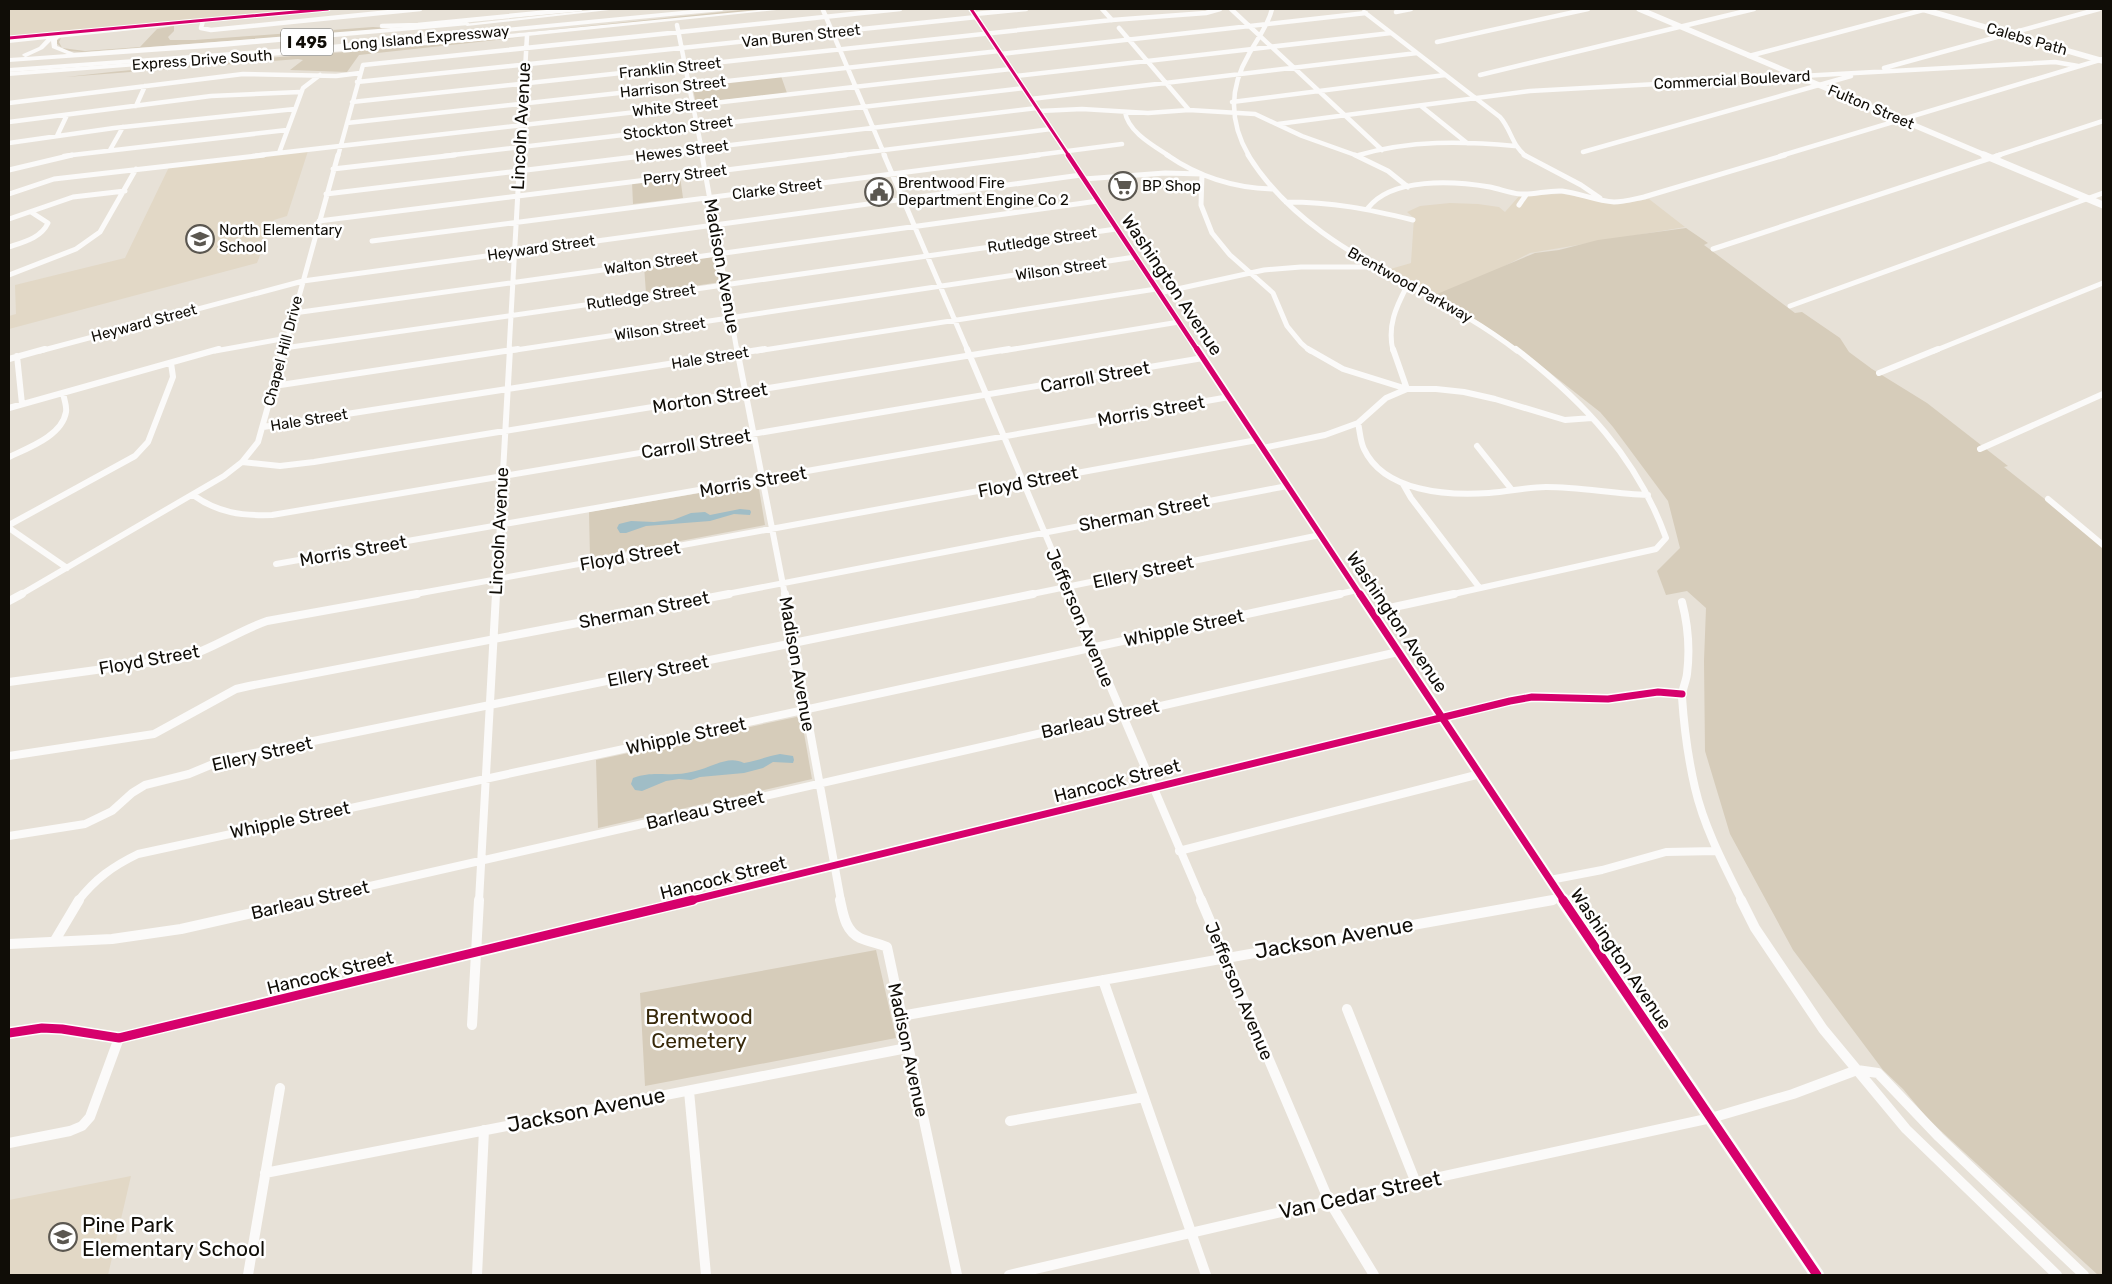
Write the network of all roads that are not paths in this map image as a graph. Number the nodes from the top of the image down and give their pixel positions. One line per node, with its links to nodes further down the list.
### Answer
1 (328, 9): 29 (main road)
2 (420, 9): 29 (street)
3 (580, 9): 22 (street)
4 (616, 9): 31 (main road)
5 (662, 9): 26 (highway, Long Island Expressway / I 495)
6 (722, 9): 30 (highway, Long Island Expressway / I 495)
7 (783, 9): 53 (main road, Express Drive South)
8 (900, 9): 24 (street)
9 (971, 9): 27 (street, Washington Avenue)
10 (1026, 9): 27 (street, Van Buren Street)
11 (1102, 9): 28 (street)
12 (1220, 9): 28 (street, Franklin Street)
13 (1231, 9): 34 (street)
14 (1272, 9): 32 (street, Brentwood Parkway)
15 (1360, 9): 25 (street)
16 (1410, 9): 23 (street)
17 (1588, 9): 47 (street)
18 (1639, 9): 35 (street, Fulton Street)
19 (1754, 9): 35 (street)
20 (1924, 9): 41 (street, Calebs Path); 57 (street)
21 (2099, 9): 41 (street)
22 (528, 11): 33 (street)
23 (1396, 12)
24 (824, 13): 36 (street); 38 (street, Jefferson Avenue)
25 (1366, 13): 32 (street, Harrison Street); 40 (street)
26 (604, 14): 31 (highway); 58 (highway, Long Island Expressway / I 495)
27 (976, 16): 38 (street, Van Buren Street); 39 (street, Washington Avenue)
28 (1112, 20): 39 (street, Franklin Street)
29 (203, 21): 42 (main road)
30 (588, 22): 53 (highway); 67 (highway, Long Island Expressway / I 495)
31 (467, 24): 55 (highway)
32 (1267, 24): 34 (street, Harrison Street); 44 (street, Brentwood Parkway)
33 (382, 26)
34 (1251, 26): 44 (street); 46 (street, Harrison Street)
35 (1681, 26): 57 (street, Fulton Street); 75 (street)
36 (678, 28): 49 (street); 50 (street, Madison Avenue)
37 (1118, 28): 46 (street)
38 (832, 32): 50 (street, Van Buren Street); 52 (street, Jefferson Avenue)
39 (988, 33): 52 (street, Franklin Street); 54 (street, Washington Avenue)
40 (1391, 33): 48 (street, White Street); 56 (street)
41 (2009, 34): 59 (street, Calebs Path); 70 (street)
42 (56, 35): 45 (main road); 55 (highway); 58 (highway)
43 (527, 36): 49 (street, Lincoln Avenue)
44 (1260, 36): 48 (street); 51 (street, Brentwood Parkway)
45 (9, 39)
46 (1129, 40): 54 (street, Harrison Street); 60 (street)
47 (1437, 42)
48 (1271, 46): 51 (street, White Street); 66 (street)
49 (526, 47): 62 (street, Lincoln Avenue); 69 (street, Chapel Hill Drive)
50 (683, 48): 62 (street, Van Buren Street); 63 (street, Madison Avenue)
51 (1251, 49): 60 (street, White Street); 73 (street, Brentwood Parkway)
52 (840, 50): 63 (street, Franklin Street); 65 (street, Jefferson Avenue)
53 (319, 51): 61 (highway, Express Drive South)
54 (1000, 52): 65 (street, Harrison Street); 68 (street, Washington Avenue)
55 (107, 53): 58 (highway)
56 (1417, 53): 66 (street); 74 (street)
57 (1750, 56): 76 (street, Fulton Street)
58 (9, 60)
59 (2102, 60): 64 (street)
60 (1148, 61): 68 (street, White Street); 79 (street)
61 (180, 62): 71 (highway, Express Drive South); 77 (highway)
62 (524, 64): 78 (street, Van Buren Street); 80 (street, Lincoln Avenue)
63 (686, 66): 80 (street, Franklin Street); 81 (street, Madison Avenue)
64 (2078, 66): 70 (street, Commercial Boulevard); 104 (street)
65 (847, 67): 81 (street, Harrison Street); 83 (street, Jefferson Avenue)
66 (1294, 68): 73 (street); 86 (street)
67 (9, 70)
68 (1013, 72): 83 (street, White Street); 85 (street, Washington Avenue)
69 (360, 73): 72 (street); 78 (street, Chapel Hill Drive)
70 (1861, 73): 76 (street, Commercial Boulevard); 84 (street)
71 (9, 74)
72 (320, 75): 82 (street); 87 (street)
73 (1237, 75): 79 (street); 90 (street, Brentwood Parkway)
74 (1445, 75): 86 (street); 88 (street)
75 (1480, 75)
76 (1799, 76): 84 (street, Fulton Street); 88 (street, Commercial Boulevard)
77 (9, 79)
78 (357, 82): 89 (street, Chapel Hill Drive)
79 (1167, 83): 96 (street); 99 (street)
80 (524, 84): 89 (street, Franklin Street); 92 (street, Lincoln Avenue)
81 (690, 85): 92 (street, Harrison Street); 93 (street, Madison Avenue)
82 (145, 86): 91 (street); 94 (street)
83 (855, 86): 93 (street, White Street); 95 (street, Jefferson Avenue)
84 (1821, 86): 104 (street, Fulton Street); 127 (street)
85 (1024, 88): 95 (street, Stockton Street); 96 (street, Washington Avenue)
86 (1318, 91): 90 (street); 103 (street)
87 (300, 92): 94 (street); 98 (street)
88 (1476, 98): 97 (street, Commercial Boulevard); 121 (street)
89 (352, 102): 107 (street, Chapel Hill Drive)
90 (1232, 102): 101 (street, Brentwood Parkway)
91 (9, 103)
92 (523, 103): 107 (street, Harrison Street); 108 (street, Lincoln Avenue)
93 (693, 105): 108 (street, White Street); 110 (street, Madison Avenue)
94 (136, 106): 102 (street)
95 (863, 106): 110 (street, Stockton Street); 112 (street, Jefferson Avenue)
96 (1036, 106): 100 (street); 112 (street, Hewes Street); 113 (street, Washington Avenue)
97 (1421, 106): 103 (street, Commercial Boulevard); 118 (street)
98 (295, 109): 111 (street); 114 (street)
99 (1190, 110): 100 (street); 101 (street)
100 (1125, 112): 137 (street)
101 (1233, 112): 109 (street); 140 (street, Brentwood Parkway)
102 (67, 115): 106 (street); 115 (street)
103 (1345, 116): 109 (street, Commercial Boulevard); 124 (street)
104 (1902, 120): 130 (street, Fulton Street); 148 (street)
105 (2103, 121): 130 (street)
106 (9, 122)
107 (347, 123): 119 (street, Chapel Hill Drive)
108 (521, 124): 119 (street, White Street); 120 (street, Lincoln Avenue)
109 (1278, 124): 129 (street)
110 (697, 126): 120 (street, Stockton Street); 122 (street, Madison Avenue)
111 (123, 127): 115 (street); 123 (street)
112 (872, 128): 122 (street, Hewes Street); 125 (street, Jefferson Avenue)
113 (1051, 129): 125 (street, Perry Street); 126 (street, Washington Avenue)
114 (288, 130): 123 (street); 128 (street)
115 (57, 136): 116 (street)
116 (9, 142)
117 (1122, 144): 126 (street, Clarke Street)
118 (1467, 144): 121 (street); 124 (street)
119 (340, 146): 128 (street, White Street); 132 (street, Chapel Hill Drive)
120 (520, 146): 132 (street, Stockton Street); 134 (street, Lincoln Avenue)
121 (1515, 146): 148 (street)
122 (701, 148): 134 (street, Hewes Street); 135 (street, Madison Avenue)
123 (110, 150): 133 (street)
124 (1382, 150): 129 (street)
125 (882, 151): 135 (street, Perry Street); 136 (street, Jefferson Avenue)
126 (1066, 152): 136 (street, Clarke Street); 138 (street, Washington Avenue)
127 (1583, 152)
128 (279, 153): 131 (street, White Street)
129 (1359, 155): 139 (street)
130 (1990, 157): 149 (street, Fulton Street); 166 (street)
131 (136, 169): 141 (street); 142 (street, White Street)
132 (333, 169): 143 (street, Chapel Hill Drive)
133 (9, 170)
134 (519, 170): 143 (street, Hewes Street); 145 (street, Lincoln Avenue)
135 (705, 172): 145 (street, Perry Street); 147 (street, Madison Avenue)
136 (892, 174): 147 (street, Clarke Street); 150 (street, Jefferson Avenue)
137 (1202, 174): 138 (street, Heyward Street); 140 (street); 172 (street)
138 (1083, 178): 150 (street, Heyward Street); 151 (street, Washington Avenue)
139 (1408, 187): 146 (street); 155 (street)
140 (1272, 189): 152 (street, Brentwood Parkway)
141 (125, 191): 156 (street); 173 (street)
142 (9, 193)
143 (326, 194): 159 (street, Chapel Hill Drive)
144 (2103, 194): 149 (street)
145 (517, 195): 159 (street, Perry Street); 160 (street, Lincoln Avenue)
146 (1526, 195): 148 (street); 154 (street)
147 (710, 198): 160 (street, Clarke Street); 161 (street, Madison Avenue)
148 (1602, 199)
149 (2089, 199): 153 (street, Fulton Street); 181 (street)
150 (902, 200): 161 (street, Heyward Street); 162 (street, Jefferson Avenue)
151 (1098, 201): 162 (street, Walton Street); 163 (street, Washington Avenue)
152 (1286, 202): 155 (street); 171 (street, Brentwood Parkway)
153 (2103, 205)
154 (1519, 206)
155 (1368, 208): 158 (street)
156 (31, 212): 157 (street); 165 (street)
157 (9, 219)
158 (1412, 220)
159 (319, 221): 174 (street, Chapel Hill Drive)
160 (516, 223): 164 (street, Clarke Street); 167 (street, Lincoln Avenue)
161 (714, 225): 167 (street, Heyward Street); 168 (street, Madison Avenue)
162 (914, 227): 168 (street, Walton Street); 169 (street, Jefferson Avenue)
163 (1116, 229): 169 (street, Rutledge Street); 170 (street, Washington Avenue)
164 (372, 241)
165 (9, 247)
166 (1712, 248)
167 (514, 251): 174 (street, Heyward Street); 175 (street, Lincoln Avenue)
168 (720, 254): 175 (street, Walton Street); 177 (street, Madison Avenue)
169 (927, 256): 177 (street, Rutledge Street); 179 (street, Jefferson Avenue)
170 (1135, 257): 179 (street, Wilson Street); 180 (street, Washington Avenue)
171 (1373, 267): 172 (street, Hale Street); 178 (street, Brentwood Parkway)
172 (1248, 272): 180 (street, Hale Street); 199 (street)
173 (9, 275)
174 (303, 280): 182 (street, Chapel Hill Drive); 191 (street, Heyward Street)
175 (512, 282): 182 (street, Walton Street); 183 (street, Lincoln Avenue)
176 (2103, 282): 196 (street)
177 (725, 285): 183 (street, Rutledge Street); 184 (street, Madison Avenue)
178 (1407, 286): 199 (street); 207 (street, Brentwood Parkway)
179 (939, 287): 184 (street, Wilson Street); 185 (street, Jefferson Avenue)
180 (1158, 291): 185 (street, Hale Street); 186 (street, Washington Avenue)
181 (1790, 306)
182 (294, 313): 187 (street, Chapel Hill Drive)
183 (510, 315): 188 (street, Rutledge Street); 189 (street, Lincoln Avenue)
184 (732, 318): 189 (street, Wilson Street); 190 (street, Madison Avenue)
185 (954, 320): 190 (street, Hale Street); 192 (street, Jefferson Avenue)
186 (1179, 322): 192 (street, Morton Street); 193 (street, Washington Avenue)
187 (287, 338): 188 (street, Chapel Hill Drive); 195 (street)
188 (284, 348): 197 (street, Chapel Hill Drive)
189 (509, 351): 197 (street, Wilson Street); 198 (street, Lincoln Avenue)
190 (738, 354): 198 (street, Hale Street); 201 (street, Madison Avenue)
191 (17, 356): 194 (street, Heyward Street); 205 (street)
192 (969, 356): 201 (street, Morton Street); 203 (street, Jefferson Avenue)
193 (1202, 358): 203 (street, Carroll Street); 204 (street, Washington Avenue)
194 (9, 359)
195 (170, 363): 200 (street); 227 (street)
196 (1879, 373)
197 (274, 386): 209 (street, Chapel Hill Drive)
198 (506, 390): 209 (street, Hale Street); 210 (street, Lincoln Avenue)
199 (1406, 390): 207 (street); 208 (street)
200 (63, 393): 205 (street); 216 (street)
201 (745, 393): 210 (street, Morton Street); 211 (street, Madison Avenue)
202 (2103, 394): 215 (street)
203 (985, 395): 211 (street, Carroll Street); 212 (street, Jefferson Avenue)
204 (1228, 397): 212 (street, Morris Street); 213 (street, Washington Avenue)
205 (22, 404): 206 (street)
206 (9, 408)
207 (1592, 418): 225 (street, Brentwood Parkway)
208 (1358, 423): 213 (street, Floyd Street); 221 (street)
209 (263, 427): 217 (street, Chapel Hill Drive)
210 (504, 431): 217 (street, Morton Street); 218 (street, Lincoln Avenue)
211 (753, 435): 218 (street, Carroll Street); 219 (street, Madison Avenue)
212 (1003, 437): 219 (street, Morris Street); 220 (street, Jefferson Avenue)
213 (1260, 444): 220 (street, Floyd Street); 222 (street, Washington Avenue)
214 (1477, 446): 223 (street)
215 (1980, 449)
216 (9, 457)
217 (242, 462): 224 (street, Chapel Hill Drive)
218 (502, 476): 224 (street, Carroll Street); 228 (street, Lincoln Avenue)
219 (762, 480): 228 (street, Morris Street); 229 (street, Madison Avenue)
220 (1023, 483): 229 (street, Floyd Street); 230 (street, Jefferson Avenue)
221 (1403, 484): 223 (street); 238 (street)
222 (1287, 486): 230 (street, Sherman Street); 231 (street, Washington Avenue)
223 (1512, 490): 225 (street)
224 (192, 495): 235 (street, Chapel Hill Drive)
225 (1648, 495): 238 (street, Brentwood Parkway)
226 (2048, 499): 232 (street)
227 (9, 526): 235 (street)
228 (500, 526): 234 (street, Morris Street); 236 (street, Lincoln Avenue)
229 (771, 530): 236 (street, Floyd Street); 237 (street, Madison Avenue)
230 (1044, 533): 237 (street, Sherman Street); 239 (street, Jefferson Avenue)
231 (1320, 535): 239 (street, Ellery Street); 240 (street, Washington Avenue)
232 (2100, 539): 233 (street)
233 (2103, 546)
234 (276, 564)
235 (67, 568): 241 (street, Chapel Hill Drive)
236 (497, 579): 244 (street, Lincoln Avenue); 248 (street, Floyd Street)
237 (783, 584): 244 (street, Sherman Street); 245 (street, Madison Avenue)
238 (1479, 587): 243 (street)
239 (1067, 588): 245 (street, Ellery Street); 246 (street, Jefferson Avenue)
240 (1357, 590): 243 (street, Washington Avenue); 246 (street, Whipple Street)
241 (9, 601)
242 (1682, 602): 249 (street)
243 (1371, 612): 247 (street, Washington Avenue)
244 (494, 639): 250 (street, Lincoln Avenue); 254 (street, Sherman Street)
245 (793, 644): 250 (street, Ellery Street); 251 (street, Madison Avenue)
246 (1093, 647): 251 (street, Whipple Street); 252 (street, Jefferson Avenue)
247 (1398, 652): 252 (street, Barleau Street); 253 (street, Washington Avenue)
248 (9, 682)
249 (1682, 694): 253 (street, Hancock Street); 261 (street)
250 (490, 706): 256 (street, Lincoln Avenue); 259 (street, Ellery Street)
251 (806, 710): 256 (street, Whipple Street); 257 (street, Madison Avenue)
252 (1121, 714): 257 (street, Barleau Street); 258 (street, Jefferson Avenue)
253 (1443, 718): 255 (street, Washington Avenue); 258 (street, Hancock Street)
254 (9, 756)
255 (1480, 774): 260 (street); 264 (street, Washington Avenue)
256 (486, 779): 262 (street, Lincoln Avenue); 266 (street, Whipple Street)
257 (819, 784): 262 (street, Barleau Street); 263 (street, Madison Avenue)
258 (1152, 788): 260 (street, Jefferson Avenue); 263 (street, Hancock Street)
259 (9, 836)
260 (1180, 851): 269 (street, Jefferson Avenue)
261 (1717, 851): 264 (street); 277 (street)
262 (481, 861): 266 (street, Barleau Street); 268 (street, Lincoln Avenue)
263 (834, 866): 268 (street, Hancock Street); 272 (street, Madison Avenue)
264 (1550, 880): 265 (street, Washington Avenue)
265 (1562, 898): 269 (street, Jackson Avenue); 281 (street, Washington Avenue)
266 (54, 942): 267 (street, Barleau Street)
267 (9, 944)
268 (476, 953): 273 (street, Lincoln Avenue); 275 (street, Hancock Street)
269 (1224, 958): 270 (street, Jackson Avenue); 287 (street, Jefferson Avenue)
270 (1103, 980): 272 (street, Jackson Avenue); 280 (street)
271 (1347, 1009): 286 (street)
272 (900, 1016): 276 (street, Madison Avenue)
273 (472, 1025)
274 (9, 1033): 275 (street, Hancock Street)
275 (119, 1038): 284 (street)
276 (908, 1048): 279 (street, Jackson Avenue); 294 (street, Madison Avenue)
277 (1857, 1070): 281 (street, Van Cedar Street); 288 (street); 290 (street)
278 (280, 1088): 285 (street)
279 (689, 1090): 283 (street, Jackson Avenue); 293 (street)
280 (1144, 1098): 282 (street); 289 (street)
281 (1711, 1118): 286 (street, Van Cedar Street); 298 (street, Washington Avenue)
282 (1010, 1121)
283 (484, 1130): 285 (street, Jackson Avenue); 292 (street)
284 (9, 1143)
285 (265, 1173): 291 (street)
286 (1416, 1182): 287 (street, Van Cedar Street)
287 (1329, 1201): 289 (street, Van Cedar Street); 297 (street, Jefferson Avenue)
288 (2036, 1231): 290 (street); 300 (street)
289 (1192, 1233): 295 (street, Van Cedar Street); 296 (street)
290 (2024, 1244): 299 (street)
291 (248, 1275)
292 (477, 1275)
293 (706, 1275)
294 (957, 1275)
295 (1009, 1275)
296 (1206, 1275)
297 (1374, 1275)
298 (1817, 1275)
299 (2058, 1275)
300 (2084, 1275)

